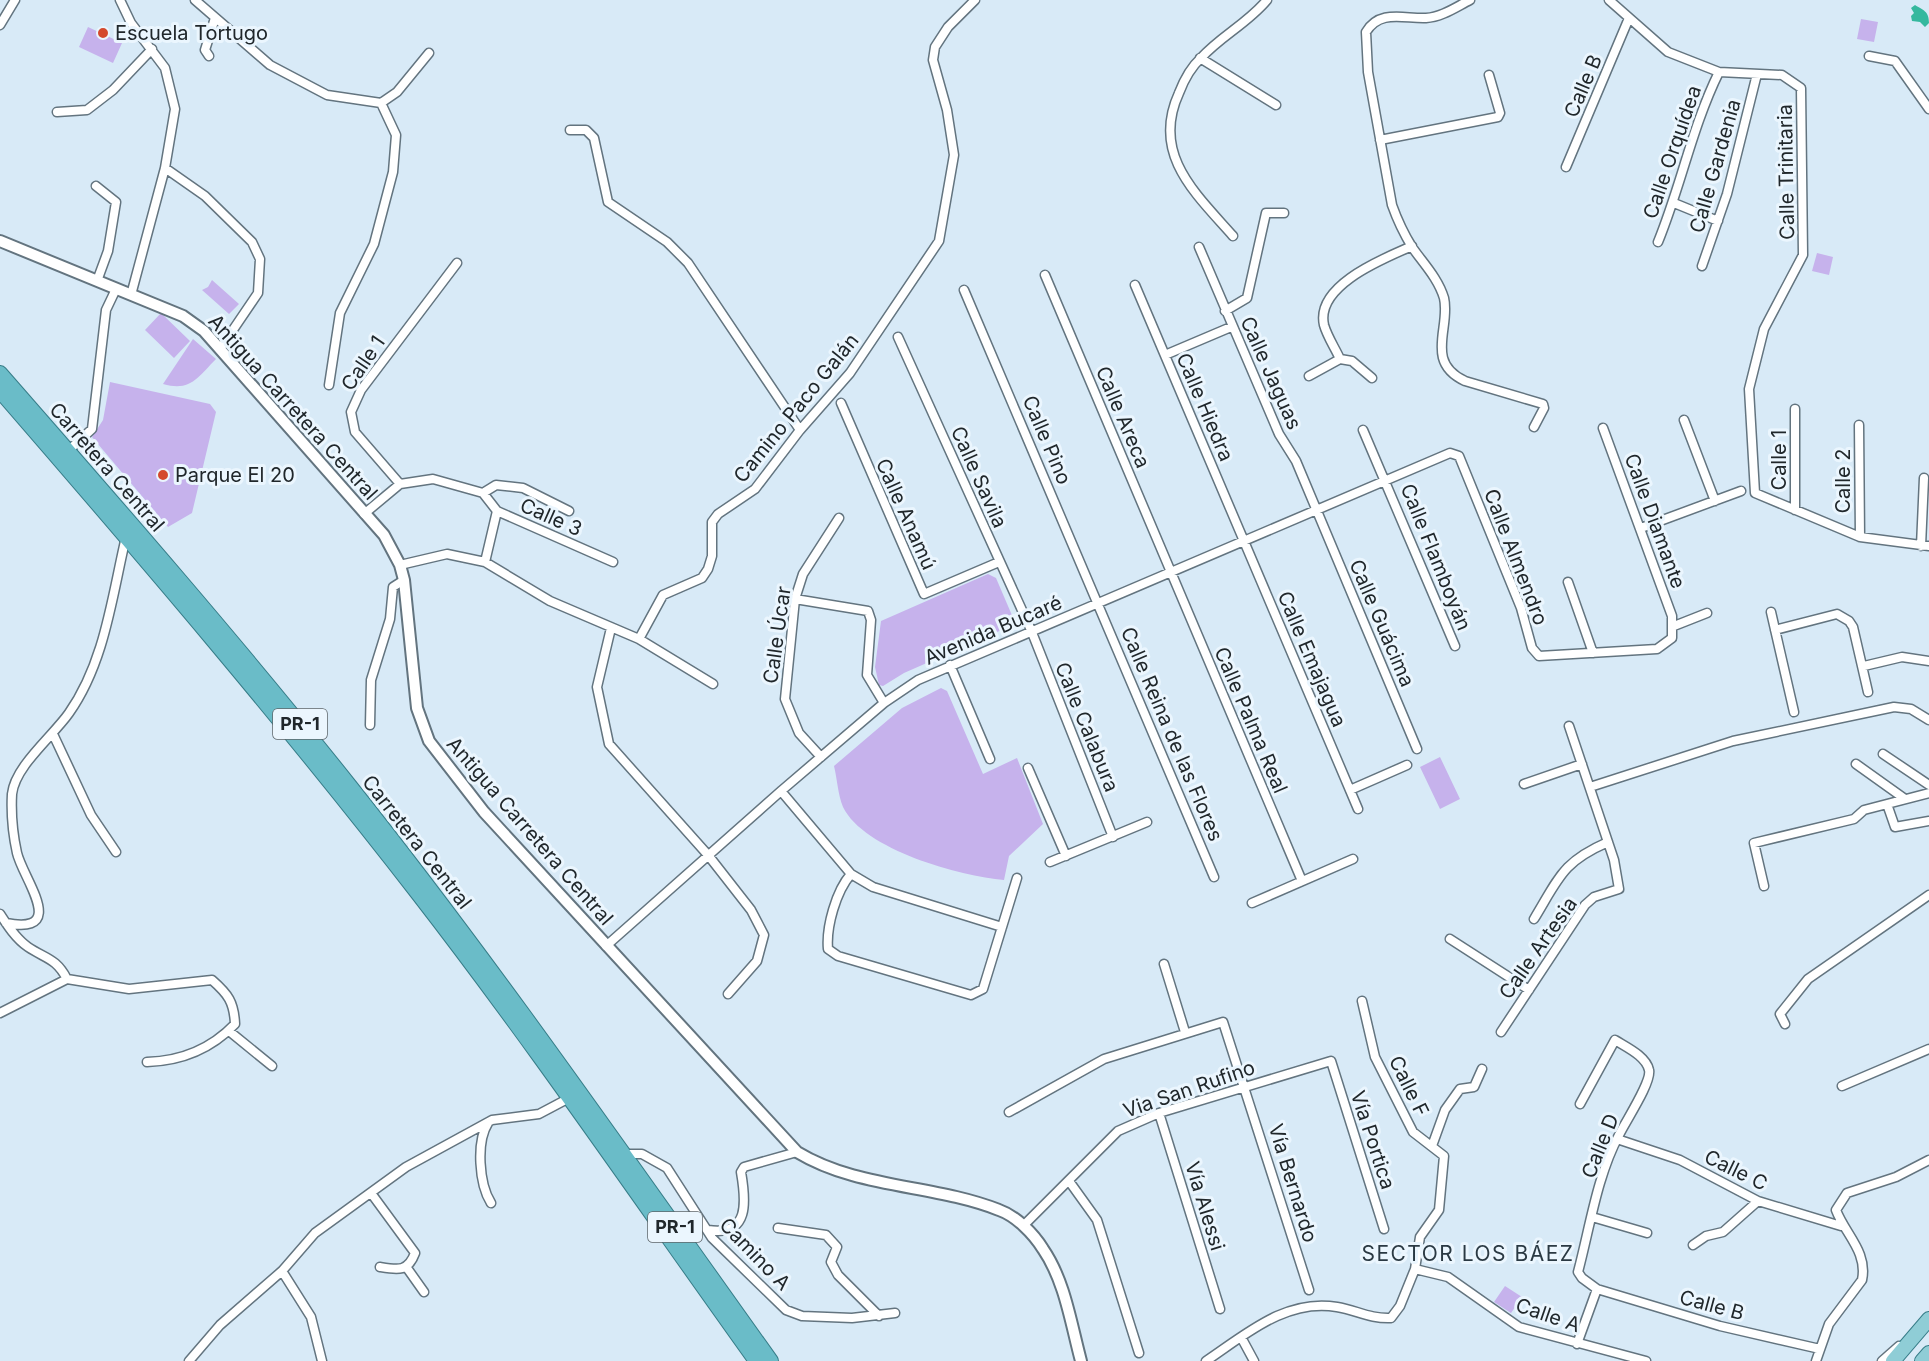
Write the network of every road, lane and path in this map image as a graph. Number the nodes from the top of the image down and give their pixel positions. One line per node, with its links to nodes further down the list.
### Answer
1 (15, 0): 10 (street)
2 (120, 0): 11 (street)
3 (195, 0): 8 (street)
4 (975, 0): 61 (street, Camino Paco Galán)
5 (1267, 0): 15 (street)
6 (1470, 0): 24 (street)
7 (1609, 0): 9 (street)
8 (215, 18): 13 (street); 19 (street)
9 (1629, 18): 16 (street); 25 (street, Calle B)
10 (0, 25)
11 (152, 49): 22 (street); 26 (street)
12 (429, 53): 19 (street)
13 (209, 56)
14 (1869, 56): 21 (street)
15 (1200, 58): 20 (street); 31 (street)
16 (1719, 72): 17 (street); 28 (street, Calle Orquídea)
17 (1757, 74): 30 (street, Calle Gardenia); 72 (street, Calle Trinitaria)
18 (1489, 75): 24 (street)
19 (381, 104): 53 (street)
20 (1276, 105)
21 (1929, 109)
22 (57, 112)
23 (570, 129): 61 (street)
24 (1380, 141): 34 (street)
25 (1566, 167)
26 (165, 168): 43 (street); 47 (street)
27 (96, 186): 39 (street)
28 (1674, 204): 30 (street); 33 (street, Calle Orquídea)
29 (1284, 213): 44 (street)
30 (1718, 221): 37 (street, Calle Gardenia)
31 (1233, 236)
32 (0, 241): 39 (street, Antigua Carretera Central)
33 (1658, 242)
34 (1412, 246): 49 (street); 59 (street)
35 (1199, 247): 44 (street, Calle Jaguas)
36 (457, 263): 67 (street, Calle 1)
37 (1702, 266)
38 (1045, 275): 86 (street, Calle Areca)
39 (97, 281): 41 (street, Antigua Carretera Central)
40 (1135, 285): 48 (street, Calle Hiedra)
41 (116, 289): 43 (street, Antigua Carretera Central); 63 (street)
42 (964, 290): 90 (street, Calle Pino)
43 (132, 295): 47 (street, Antigua Carretera Central)
44 (1225, 311): 45 (street, Calle Jaguas)
45 (1231, 327): 48 (street); 71 (street, Calle Jaguas)
46 (898, 337): 84 (street, Calle Savila)
47 (220, 349): 75 (street, Antigua Carretera Central)
48 (1165, 355): 80 (street, Calle Hiedra)
49 (1340, 359): 51 (street); 52 (street)
50 (0, 373): 63 (highway, Carretera Central / PR-1)
51 (1309, 376)
52 (1372, 378)
53 (329, 385)
54 (0, 391): 78 (highway, Carretera Central / PR-1)
55 (841, 403): 84 (street, Calle Anamú)
56 (1795, 409): 72 (street, Calle 1)
57 (1684, 420): 70 (street)
58 (1859, 425): 79 (street, Calle 2)
59 (1534, 427)
60 (1603, 428): 77 (street, Calle Diamante)
61 (800, 430): 97 (street, Camino Paco Galán)
62 (1363, 430): 66 (street, Calle Flamboyán)
63 (68, 451): 78 (highway, Carretera Central / PR-1)
64 (1458, 456): 66 (street, Avenida Bucaré); 99 (street, Calle Almendro)
65 (1924, 478): 81 (street)
66 (1387, 482): 71 (street, Avenida Bucaré); 98 (street, Calle Flamboyán)
67 (400, 484): 69 (street); 75 (street)
68 (1741, 491): 70 (street)
69 (483, 493): 73 (street, Calle 3); 74 (street)
70 (1715, 501): 77 (street)
71 (1317, 510): 80 (street, Avenida Bucaré); 111 (street, Calle Guácima)
72 (1796, 510): 79 (street, Calle Trinitaria)
73 (497, 511): 82 (street); 83 (street, Calle 3)
74 (569, 511)
75 (364, 514): 85 (street, Antigua Carretera Central)
76 (839, 518): 89 (street, Calle Úcar)
77 (1641, 528): 94 (street, Calle Diamante)
78 (131, 532): 110 (street); 167 (highway, Carretera Central / PR-1)
79 (1860, 537): 81 (street, Calle Trinitaria)
80 (1244, 541): 86 (street, Avenida Bucaré); 123 (street, Calle Emajagua)
81 (1925, 546)
82 (485, 562): 85 (street); 93 (street)
83 (613, 562)
84 (999, 562): 95 (street, Calle Savila)
85 (400, 565): 87 (street, Antigua Carretera Central)
86 (1171, 572): 90 (street, Avenida Bucaré); 140 (street, Calle Palma Real)
87 (404, 580): 108 (street); 149 (street, Antigua Carretera Central)
88 (1568, 582): 99 (street)
89 (795, 599): 105 (street); 113 (street, Calle Úcar)
90 (1099, 603): 95 (street, Avenida Bucaré); 138 (street, Calle Reina de las Flores)
91 (1771, 612): 96 (street)
92 (1707, 613): 94 (street)
93 (611, 628): 97 (street); 133 (street)
94 (1673, 629): 99 (street)
95 (1031, 630): 101 (street, Avenida Bucaré); 130 (street, Calle Calabura)
96 (1775, 630): 102 (street); 106 (street)
97 (639, 639): 103 (street)
98 (1455, 646)
99 (1593, 653)
100 (1929, 661): 102 (street)
101 (950, 665): 105 (street, Avenida Bucaré); 114 (street)
102 (1864, 666): 104 (street)
103 (713, 684)
104 (1868, 692)
105 (884, 703): 113 (street, Avenida Bucaré)
106 (1794, 712)
107 (1929, 720): 121 (street)
108 (370, 725)
109 (1569, 726): 115 (street, Calle Artesia)
110 (52, 734): 132 (street); 146 (street)
111 (1417, 749)
112 (1883, 754): 120 (street)
113 (820, 757): 122 (street, Avenida Bucaré)
114 (990, 759)
115 (1582, 764): 119 (street); 121 (street, Calle Artesia)
116 (1856, 764): 125 (street)
117 (1407, 765): 123 (street)
118 (1028, 768): 134 (street)
119 (1524, 784)
120 (1929, 785)
121 (1590, 787): 131 (street, Calle Artesia)
122 (781, 790): 133 (street, Avenida Bucaré); 137 (street)
123 (1350, 790): 127 (street, Calle Emajagua)
124 (1929, 793): 125 (street)
125 (1905, 800): 126 (street)
126 (1887, 804): 128 (street); 141 (street)
127 (1358, 809)
128 (1929, 820)
129 (1147, 822): 130 (street)
130 (1113, 837): 134 (street)
131 (1608, 842): 145 (street); 152 (street, Calle Artesia)
132 (116, 852)
133 (708, 855): 149 (street, Avenida Bucaré); 153 (street)
134 (1066, 856): 136 (street)
135 (1353, 859): 140 (street)
136 (1050, 862)
137 (851, 874): 147 (street); 147 (street)
138 (1214, 877)
139 (1017, 878): 147 (street)
140 (1302, 881): 143 (street)
141 (1764, 886)
142 (1929, 895): 156 (street)
143 (1252, 903)
144 (0, 914): 146 (street)
145 (1534, 919)
146 (6, 923): 151 (street)
147 (1002, 927)
148 (1450, 939): 152 (street)
149 (606, 946): 174 (street, Antigua Carretera Central)
150 (1164, 964): 158 (street)
151 (67, 980): 155 (street); 157 (street)
152 (1528, 990): 159 (street, Calle Artesia)
153 (729, 994)
154 (1362, 1001): 173 (street, Calle F)
155 (0, 1013)
156 (1785, 1024)
157 (228, 1031): 162 (street); 163 (street)
158 (1185, 1032): 165 (street, Vía Bernardo); 169 (street)
159 (1501, 1032)
160 (1929, 1049): 166 (street)
161 (1330, 1061): 165 (street, Via San Rufino); 185 (street, Vía Portica)
162 (147, 1062)
163 (272, 1066)
164 (1482, 1069): 173 (street)
165 (1245, 1086): 170 (street, Via San Rufino); 194 (street, Vía Bernardo)
166 (1842, 1086)
167 (574, 1096): 171 (street); 175 (highway, Carretera Central / PR-1); 208 (highway, Carretera Central / PR-1)
168 (1580, 1104): 172 (street, Calle D)
169 (1009, 1112)
170 (1159, 1113): 177 (street, Via San Rufino); 196 (street, Vía Alessi)
171 (488, 1122): 178 (street); 180 (street)
172 (1617, 1139): 179 (street, Calle C); 181 (street, Calle D)
173 (1432, 1146): 191 (street, Calle F)
174 (797, 1152): 182 (street, Antigua Carretera Central); 186 (street)
175 (623, 1154): 186 (street, Camino A); 209 (highway, Carretera Central / PR-1)
176 (1929, 1160): 183 (street)
177 (1069, 1181): 182 (street, Via San Rufino); 204 (street)
178 (372, 1193): 190 (street); 192 (street)
179 (1758, 1201): 183 (street, Calle C); 188 (street)
180 (491, 1203)
181 (1592, 1217): 187 (street); 193 (street, Calle D)
182 (1023, 1226): 210 (street, Antigua Carretera Central)
183 (1842, 1226): 203 (street)
184 (778, 1228): 198 (street)
185 (1384, 1229)
186 (708, 1230): 198 (street, Camino A)
187 (1647, 1233)
188 (1692, 1245)
189 (380, 1268): 190 (street)
190 (407, 1268): 195 (street)
191 (1415, 1269): 201 (street, Calle F); 202 (street, Calle A)
192 (282, 1271): 206 (street); 207 (street)
193 (1597, 1289): 202 (street); 203 (street, Calle B)
194 (1309, 1290)
195 (424, 1292)
196 (1220, 1309)
197 (895, 1313): 198 (street, Camino A)
198 (879, 1316)
199 (1929, 1319): 200 (main road)
200 (1917, 1330): 215 (street); 216 (main road)
201 (1241, 1337): 211 (street, Calle F); 212 (street)
202 (1577, 1344): 213 (street, Calle A)
203 (1820, 1349): 214 (street)
204 (1139, 1353)
205 (1929, 1353): 217 (main road)
206 (189, 1361)
207 (322, 1361)
208 (756, 1361)
209 (771, 1361)
210 (1082, 1361)
211 (1206, 1361)
212 (1254, 1361)
213 (1646, 1361)
214 (1816, 1361)
215 (1882, 1361)
216 (1893, 1361)
217 (1922, 1361)

